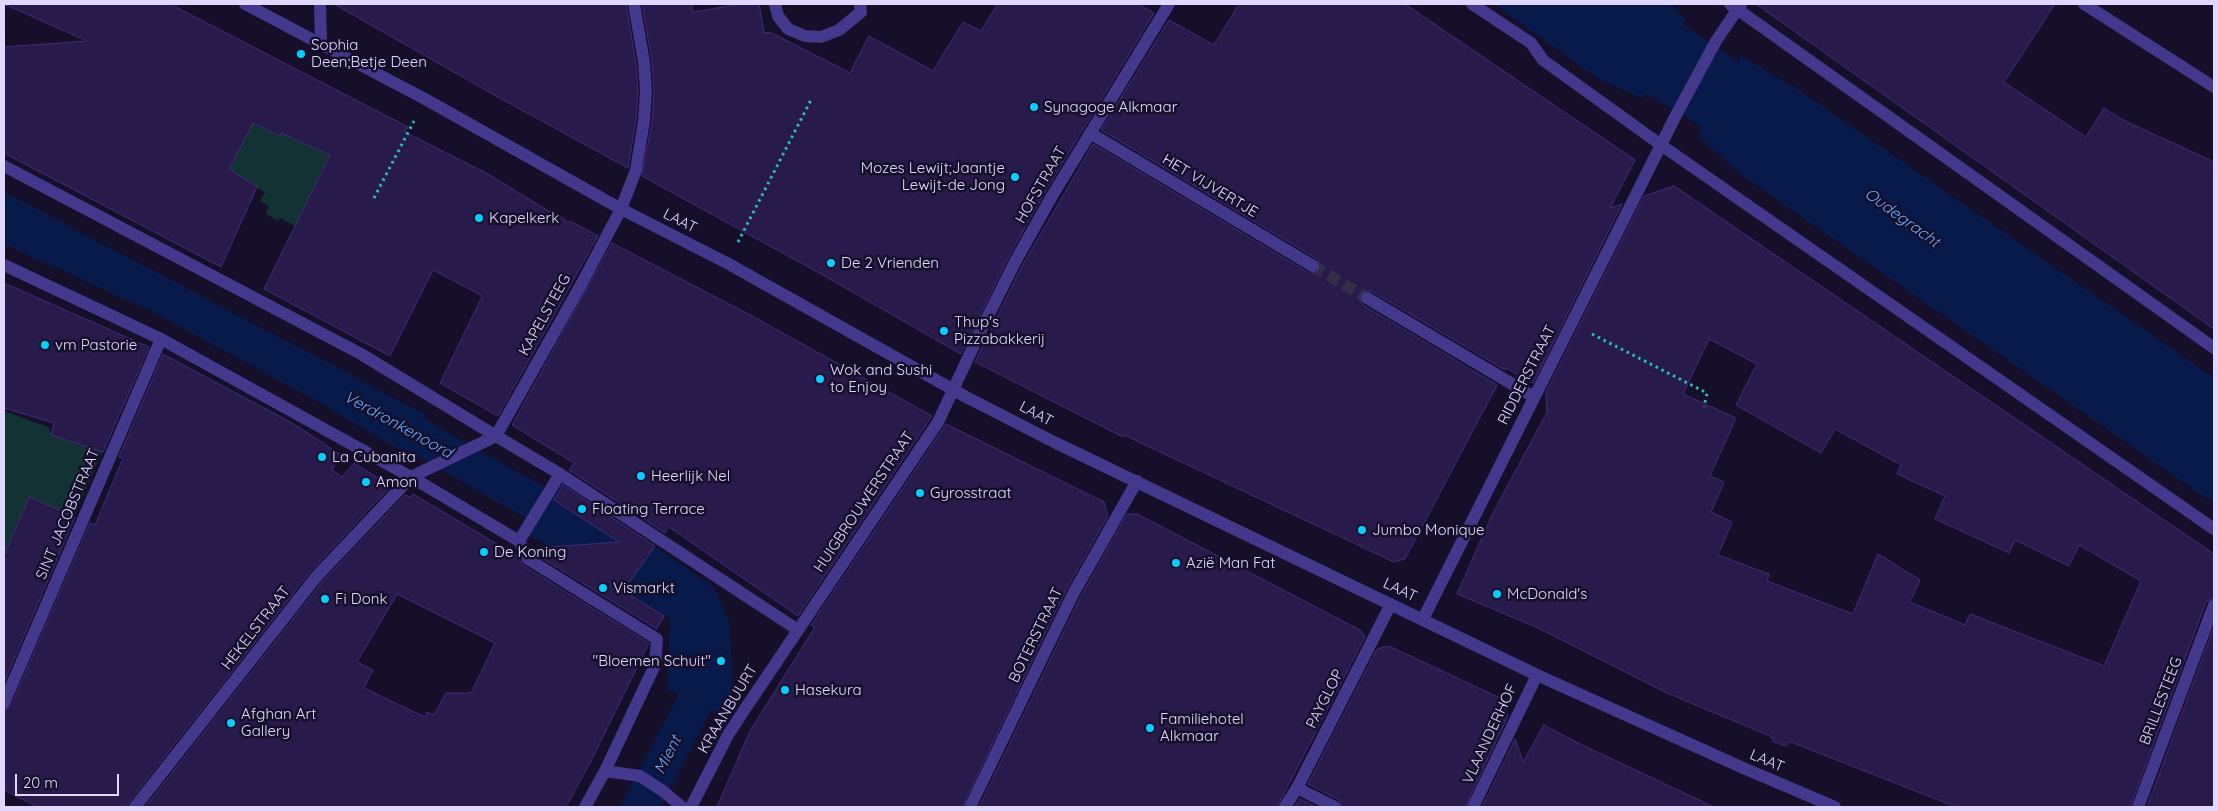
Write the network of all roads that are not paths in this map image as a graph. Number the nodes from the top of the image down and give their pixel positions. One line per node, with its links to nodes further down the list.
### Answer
1 (245, 4): 10 (street, LAAT)
2 (320, 4): 10 (street)
3 (634, 4): 15 (street, KAPELSTEEG)
4 (775, 4): 5 (street)
5 (860, 4)
6 (1169, 4): 12 (street, HOFSTRAAT)
7 (1472, 4): 13 (street)
8 (2084, 4): 11 (street)
9 (1736, 6): 13 (street, RIDDERSTRAAT); 20 (street)
10 (321, 44): 15 (street, LAAT)
11 (2214, 87)
12 (1090, 133): 17 (street, HET VIJVERTJE); 21 (street, HOFSTRAAT)
13 (1661, 145): 22 (street, RIDDERSTRAAT); 27 (street)
14 (4, 166): 23 (street)
15 (621, 209): 21 (street, LAAT); 23 (street, KAPELSTEEG)
16 (4, 265): 19 (street)
17 (1313, 266)
18 (1367, 298): 22 (street)
19 (161, 339): 25 (street); 34 (street, SINT JACOBSTRAAT)
20 (2214, 348)
21 (952, 390): 26 (street, LAAT); 32 (street, HUIGBROUWERSTRAAT)
22 (1534, 397): 31 (street, RIDDERSTRAAT)
23 (496, 436): 24 (street); 25 (street)
24 (560, 474): 28 (street); 32 (street)
25 (411, 477): 28 (street); 37 (street, HEKELSTRAAT)
26 (1137, 481): 29 (street, LAAT); 41 (street, BOTERSTRAAT)
27 (2214, 528)
28 (521, 537): 35 (street)
29 (1391, 604): 31 (street, LAAT); 36 (street, PAYGLOP)
30 (2214, 605): 46 (street, BRILLESTEEG)
31 (1423, 619): 33 (street, LAAT)
32 (798, 630): 40 (street, KRAANBUURT)
33 (1537, 675): 44 (street, VLAANDERHOF); 45 (street, LAAT)
34 (4, 703)
35 (605, 772): 38 (street); 39 (street)
36 (1298, 788): 42 (street, PAYGLOP); 43 (street)
37 (135, 807)
38 (585, 807)
39 (682, 807)
40 (691, 807)
41 (970, 807)
42 (1285, 807)
43 (1335, 807)
44 (1474, 807)
45 (1835, 807)
46 (2138, 807)

